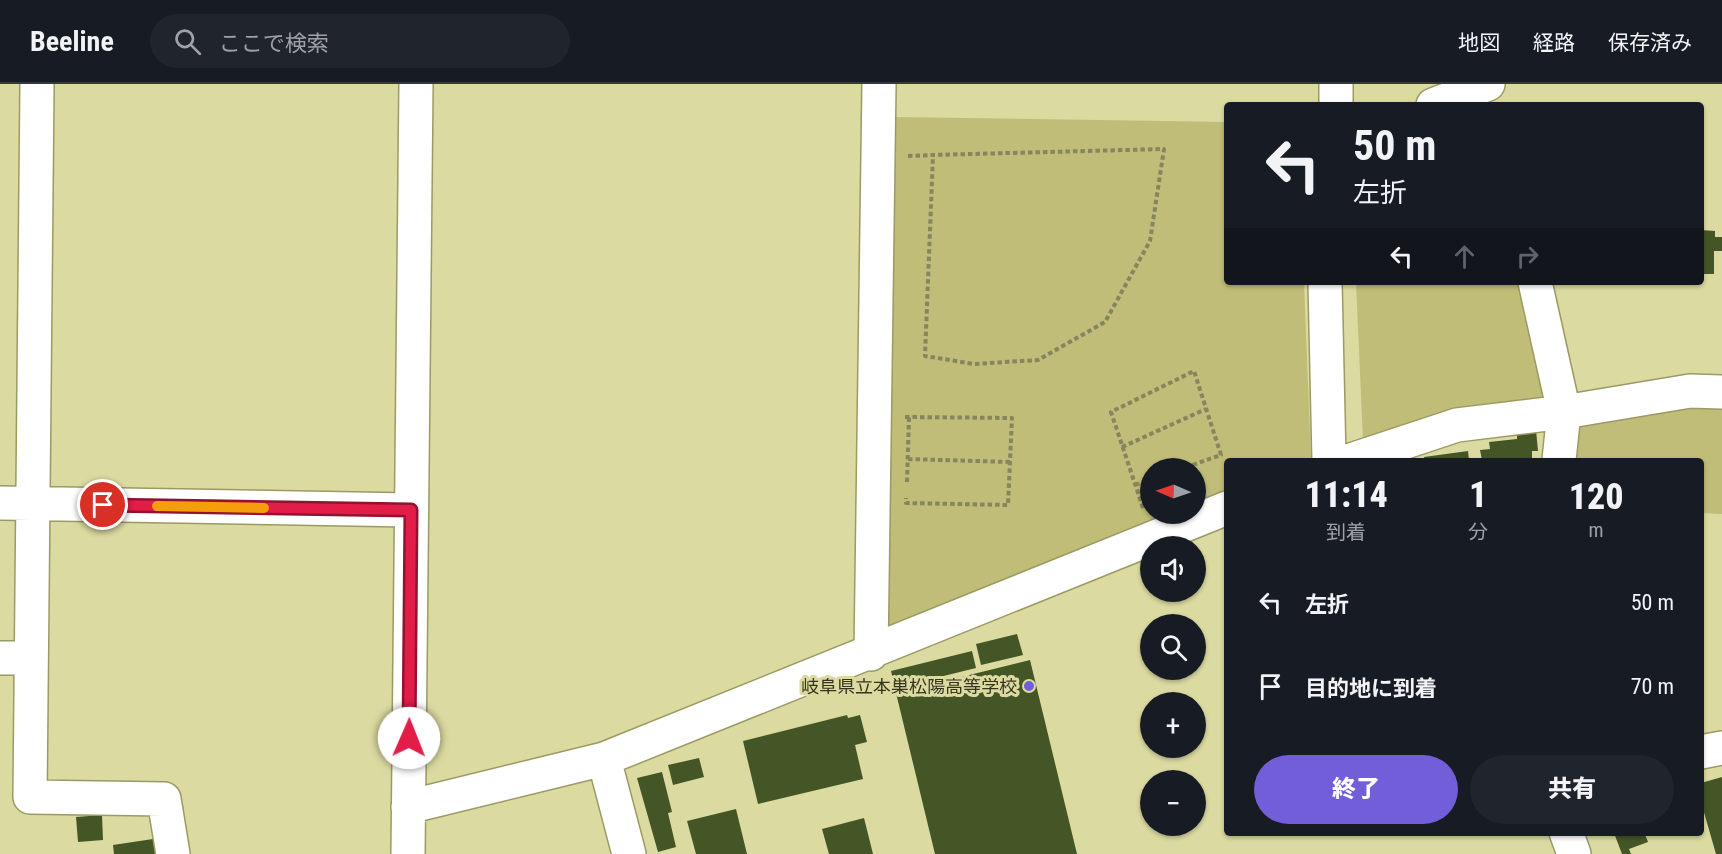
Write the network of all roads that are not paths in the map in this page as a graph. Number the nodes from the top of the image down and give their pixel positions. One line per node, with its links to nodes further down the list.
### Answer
1 (37, 84): 16 (street)
2 (416, 84): 18 (street)
3 (879, 84): 19 (street)
4 (1336, 84): 6 (street)
5 (1489, 84): 7 (street); 8 (street)
6 (1336, 102)
7 (1441, 102)
8 (1494, 102)
9 (1325, 285): 13 (street)
10 (1536, 285): 12 (street)
11 (1722, 392): 12 (street)
12 (1564, 412): 14 (street); 15 (street)
13 (1329, 458)
14 (1357, 458)
15 (1559, 458)
16 (16, 503): 18 (street); 20 (street)
17 (1224, 509): 19 (street)
18 (411, 510): 24 (street)
19 (871, 654): 23 (street)
20 (15, 658): 26 (street)
21 (1722, 748): 22 (street)
22 (1704, 751)
23 (604, 759): 24 (street); 28 (street)
24 (408, 807): 27 (street)
25 (1567, 836): 29 (street)
26 (172, 854)
27 (408, 854)
28 (629, 854)
29 (1574, 854)

